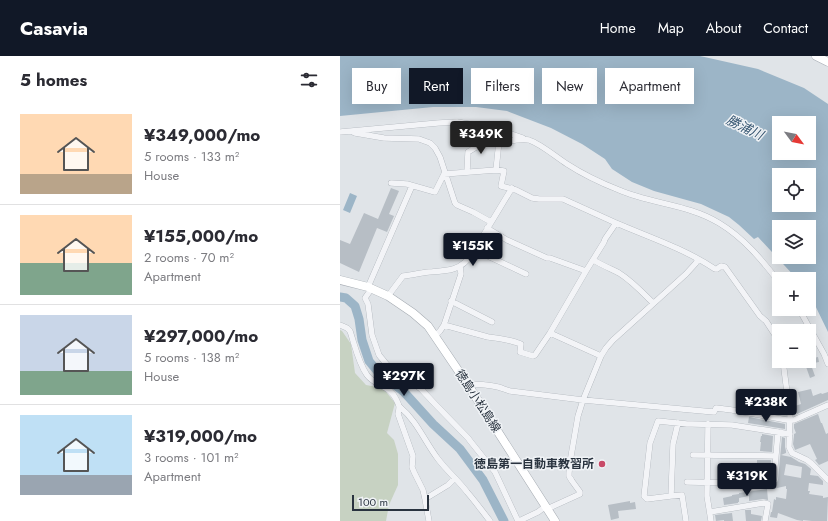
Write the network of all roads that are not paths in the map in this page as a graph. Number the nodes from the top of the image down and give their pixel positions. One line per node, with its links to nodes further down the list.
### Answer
1 (816, 56): 2 (main road)
2 (828, 62)
3 (351, 131): 4 (street); 5 (street); 9 (street)
4 (340, 132)
5 (528, 140): 6 (street); 21 (street)
6 (499, 141): 7 (street); 8 (street)
7 (496, 170): 8 (street); 12 (street)
8 (467, 172): 9 (street)
9 (446, 174): 11 (street); 13 (street)
10 (391, 183): 11 (street)
11 (412, 186): 24 (street)
12 (512, 188): 13 (street); 14 (street)
13 (491, 222): 15 (street)
14 (616, 223): 17 (street); 18 (street)
15 (487, 228): 16 (street); 20 (street)
16 (474, 250): 19 (street); 22 (street)
17 (698, 259): 27 (street); 32 (street)
18 (593, 260): 20 (street); 27 (street)
19 (460, 266): 25 (street); 26 (street)
20 (586, 272): 33 (street)
21 (772, 273)
22 (526, 274)
23 (340, 280): 24 (main road, 徳島小松島線)
24 (370, 288): 25 (main road, 徳島小松島線); 60 (street)
25 (388, 296): 34 (main road, 徳島小松島線)
26 (451, 301): 29 (street); 31 (street)
27 (654, 303): 35 (street)
28 (803, 316): 36 (street)
29 (492, 322)
30 (340, 325): 41 (street)
31 (444, 325): 33 (street); 34 (street)
32 (772, 330)
33 (550, 333): 35 (street)
34 (435, 336): 38 (main road, 徳島小松島線)
35 (601, 356): 39 (street)
36 (828, 364)
37 (783, 368): 42 (street)
38 (468, 384): 39 (street); 56 (main road, 徳島小松島線)
39 (583, 400): 42 (street); 56 (street)
40 (828, 405): 42 (street)
41 (400, 407): 50 (street); 55 (street)
42 (790, 420): 46 (street)
43 (678, 424): 44 (street); 54 (street); 54 (street)
44 (708, 424): 45 (street); 48 (street)
45 (778, 432): 46 (street); 49 (street)
46 (790, 434): 51 (street)
47 (693, 455): 48 (street)
48 (707, 456): 49 (street); 53 (street)
49 (776, 456): 53 (street)
50 (455, 478): 55 (street); 59 (street)
51 (828, 480)
52 (687, 482): 53 (street)
53 (707, 482): 57 (street)
54 (671, 496): 62 (street)
55 (426, 499): 58 (street)
56 (547, 507): 60 (street); 61 (main road, 徳島小松島線)
57 (710, 512): 63 (street); 64 (street)
58 (429, 521)
59 (490, 521)
60 (518, 521)
61 (555, 521)
62 (686, 521)
63 (711, 521)
64 (765, 521)

